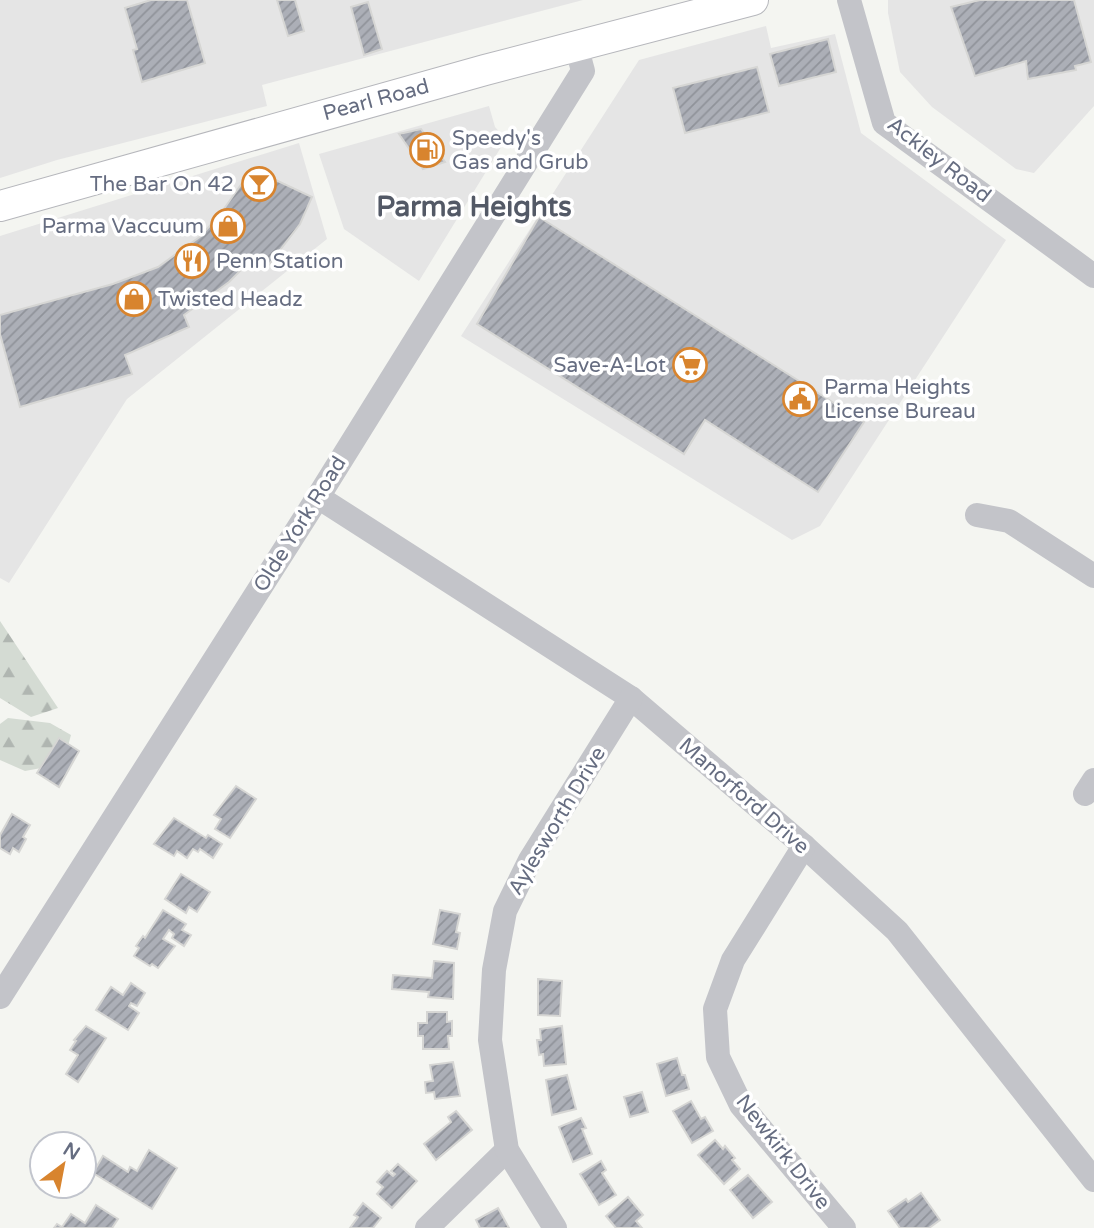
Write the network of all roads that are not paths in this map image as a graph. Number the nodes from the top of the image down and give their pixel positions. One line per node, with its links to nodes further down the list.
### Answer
1 (753, 0): 3 (main road, Pearl Road)
2 (849, 0): 5 (street, Ackley Road)
3 (576, 46): 4 (main road, Pearl Road); 6 (street, Olde York Road)
4 (0, 206)
5 (1094, 276)
6 (318, 497): 9 (street, Manorford Drive); 11 (street, Olde York Road)
7 (977, 516): 8 (street)
8 (1094, 576)
9 (631, 698): 10 (street, Manorford Drive); 12 (street, Aylesworth Drive)
10 (804, 846): 13 (street, Manorford Drive); 16 (street, Newkirk Drive)
11 (0, 997)
12 (507, 1150): 14 (street); 15 (street, Aylesworth Drive)
13 (1094, 1179)
14 (427, 1228)
15 (555, 1228)
16 (844, 1228)

